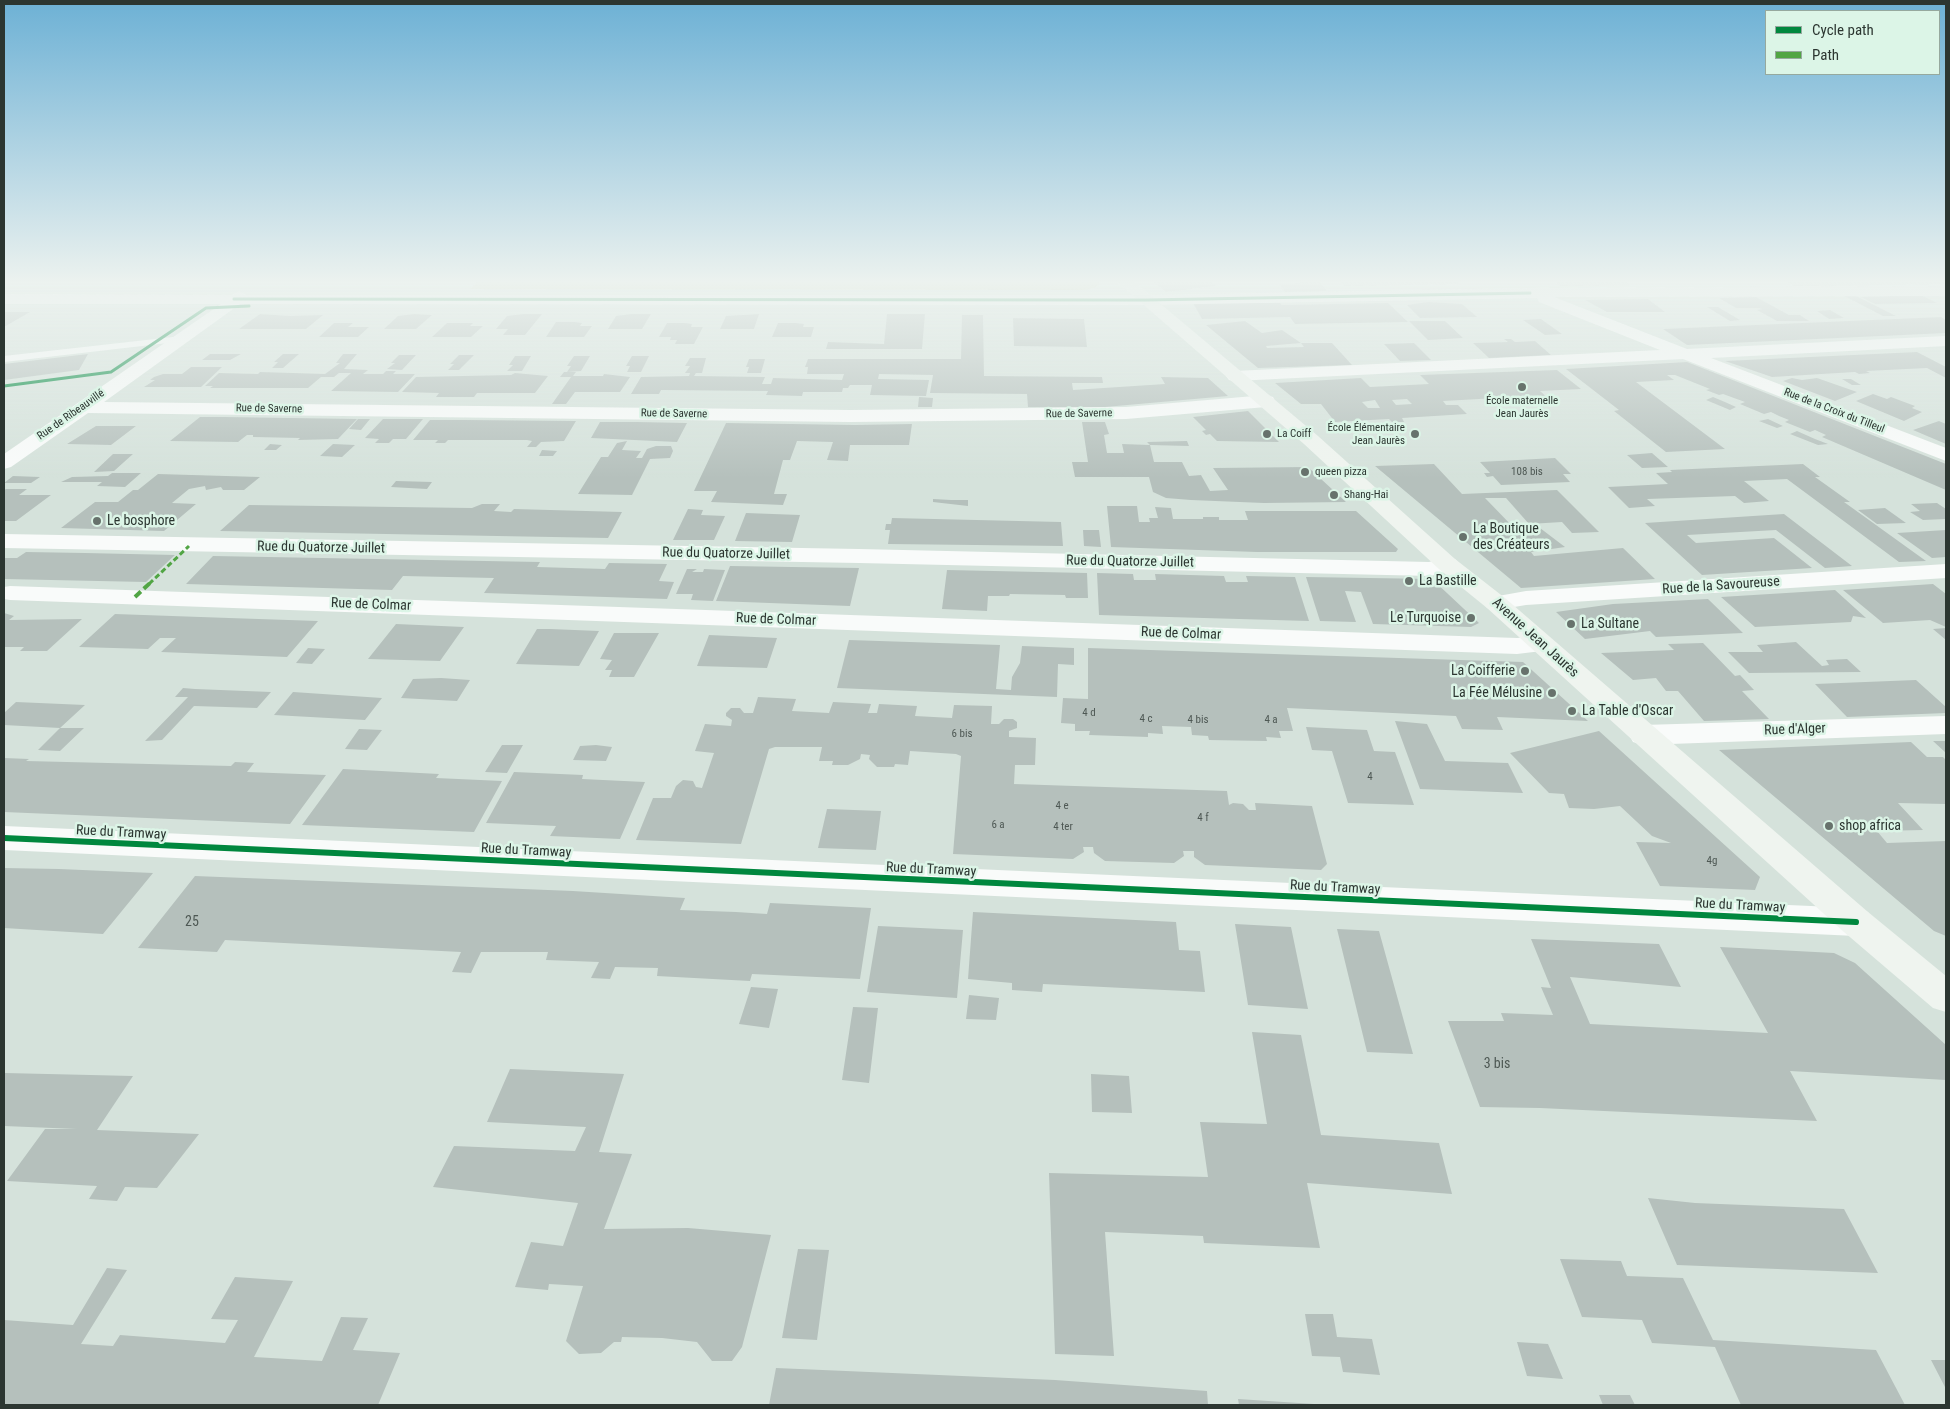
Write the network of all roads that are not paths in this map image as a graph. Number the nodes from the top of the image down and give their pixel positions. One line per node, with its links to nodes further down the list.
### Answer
1 (122, 346): 7 (lane)
2 (172, 346): 10 (street, Rue de Ribeauvillé)
3 (1200, 346): 8 (main road, Avenue Jean Jaurès)
4 (1668, 346): 6 (street, Rue de la Croix du Tilleul)
5 (1852, 346): 6 (street)
6 (1690, 354): 8 (street); 11 (street, Rue de la Croix du Tilleul)
7 (4, 359)
8 (1236, 376): 9 (main road, Avenue Jean Jaurès)
9 (1266, 401): 10 (street, Rue de Saverne); 14 (main road, Avenue Jean Jaurès)
10 (82, 407): 12 (street, Rue de Ribeauvillé)
11 (1946, 455)
12 (4, 463)
13 (4, 541): 14 (street, Rue du Quatorze Juillet)
14 (1447, 564): 17 (main road, Avenue Jean Jaurès)
15 (1946, 571): 17 (street, Rue de la Savoureuse)
16 (10, 593): 18 (street, Rue de Colmar)
17 (1496, 603): 18 (main road, Avenue Jean Jaurès)
18 (1542, 644): 20 (main road, Avenue Jean Jaurès)
19 (1946, 725): 20 (street, Rue d'Alger)
20 (1643, 735): 22 (main road, Avenue Jean Jaurès)
21 (4, 838): 22 (street, Rue du Tramway)
22 (1856, 922): 23 (main road, Avenue Jean Jaurès)
23 (1940, 987)

